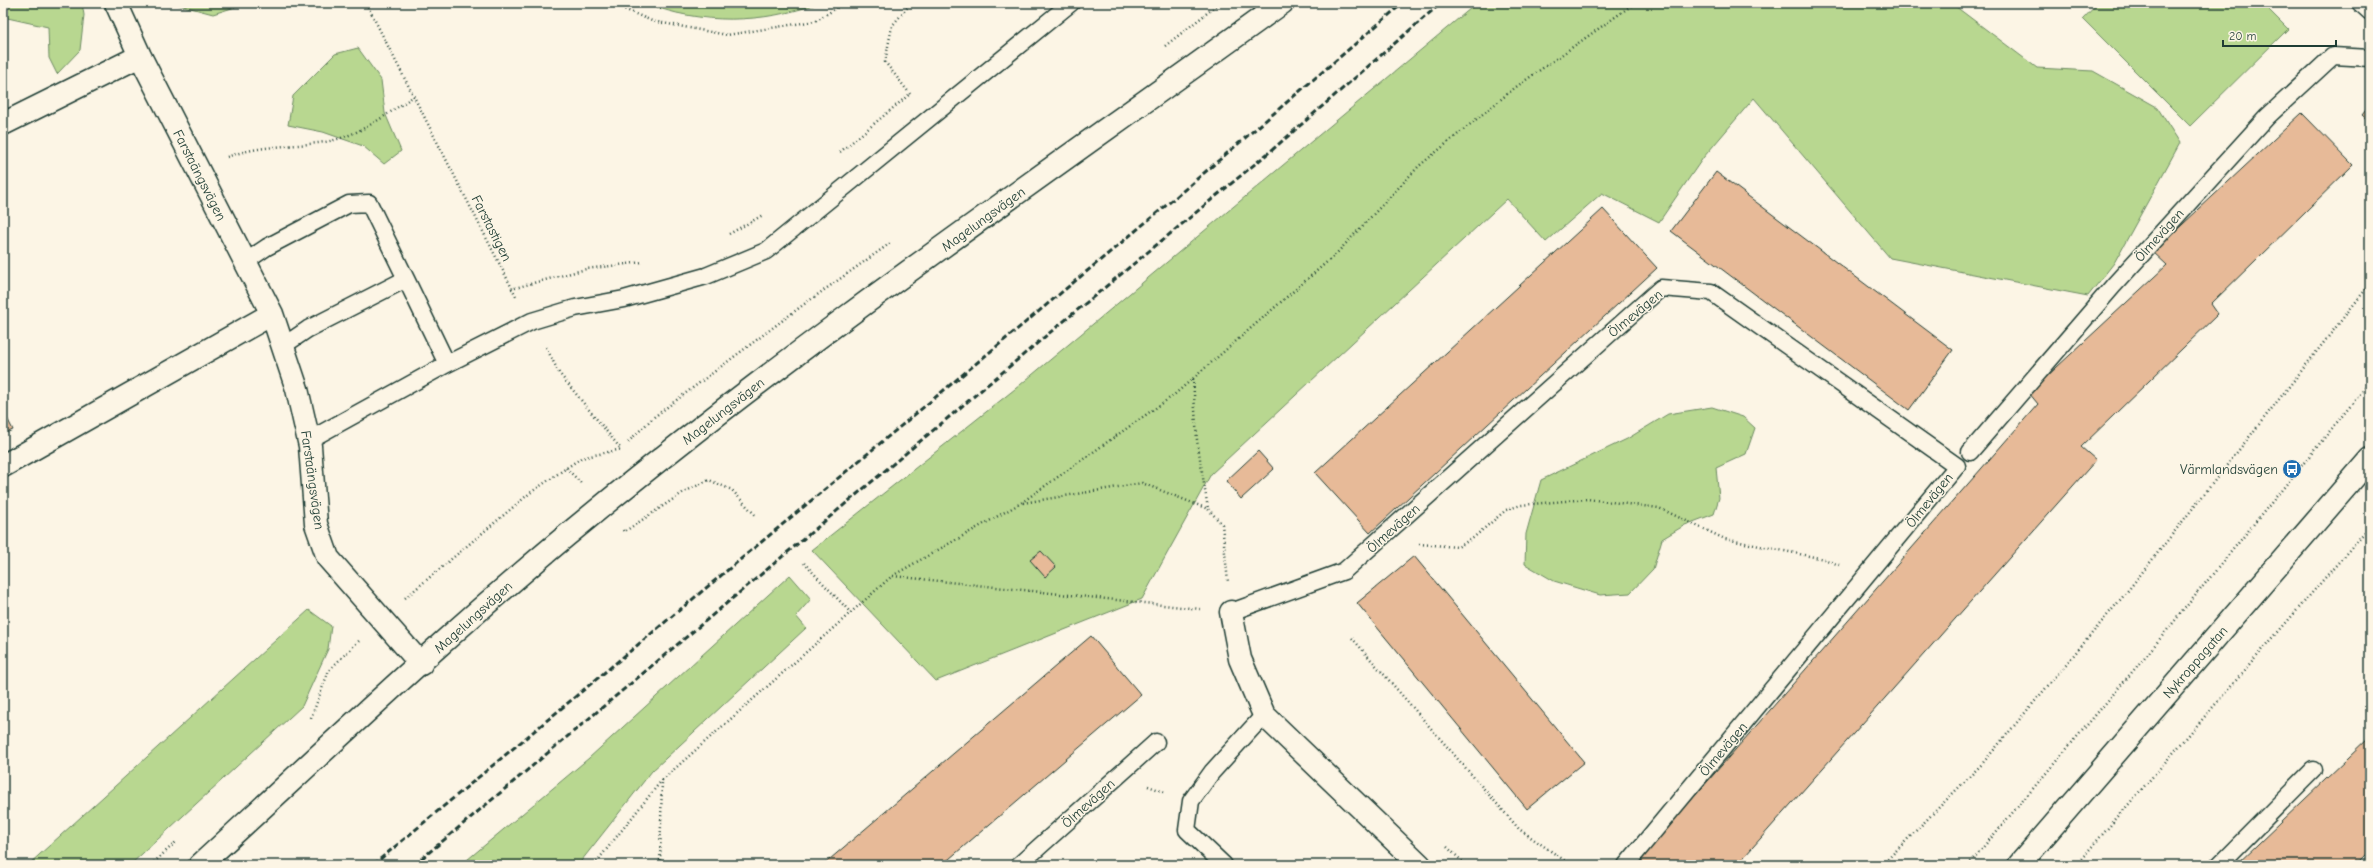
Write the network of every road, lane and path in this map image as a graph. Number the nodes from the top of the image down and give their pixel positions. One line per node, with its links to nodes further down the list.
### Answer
1 (116, 3): 11 (street, Farstaängsvägen)
2 (366, 3): 14 (path, Farstastigen)
3 (610, 3): 4 (path)
4 (845, 3)
5 (911, 3): 13 (path)
6 (1071, 3): 15 (lane)
7 (1282, 3): 49 (street, Magelungsvägen)
8 (1635, 3): 30 (path)
9 (2360, 3): 10 (lane)
10 (2370, 12)
11 (140, 56): 16 (street); 18 (street, Farstaängsvägen)
12 (2370, 58): 34 (lane, Ölmevägen)
13 (910, 94): 15 (path); 17 (path)
14 (414, 96): 18 (path); 25 (path, Farstastigen)
15 (930, 118): 27 (lane)
16 (3, 124)
17 (838, 154)
18 (197, 168): 21 (street, Farstaängsvägen)
19 (765, 214): 20 (path)
20 (726, 235)
21 (245, 262): 23 (lane); 26 (street, Farstaängsvägen)
22 (645, 262): 25 (path)
23 (406, 278): 28 (lane); 29 (lane)
24 (2370, 284): 66 (path)
25 (511, 289): 27 (path, Farstastigen)
26 (272, 314): 28 (street, Farstaängsvägen); 36 (street)
27 (532, 321): 29 (lane); 33 (path, Farstastigen)
28 (283, 346): 32 (street, Farstaängsvägen)
29 (447, 364): 32 (lane)
30 (1193, 378): 37 (path); 38 (path)
31 (2370, 382): 67 (path)
32 (309, 440): 49 (street, Farstaängsvägen)
33 (621, 449)
34 (1970, 452)
35 (2370, 459): 68 (street, Nykroppagatan)
36 (3, 466)
37 (1020, 503): 38 (path); 44 (path)
38 (1208, 509): 46 (path)
39 (756, 518): 41 (path)
40 (2370, 526): 69 (path)
41 (624, 532)
42 (1380, 538): 45 (path); 45 (lane, Ölmevägen); 46 (lane, Ölmevägen)
43 (804, 563): 47 (path)
44 (892, 576): 46 (path); 47 (path)
45 (1867, 577): 65 (lane, Ölmevägen)
46 (1231, 612): 50 (street)
47 (851, 613): 54 (path)
48 (1352, 638): 64 (path)
49 (421, 664): 57 (street, Magelungsvägen)
50 (1264, 715): 55 (lane); 62 (street)
51 (1156, 742): 53 (lane, Ölmevägen)
52 (2313, 770): 70 (lane)
53 (1118, 776): 55 (path); 60 (lane, Ölmevägen)
54 (662, 780): 58 (path); 59 (path)
55 (1191, 801): 61 (lane)
56 (1443, 843): 63 (path)
57 (200, 865)
58 (594, 865)
59 (660, 865)
60 (1019, 865)
61 (1224, 865)
62 (1420, 865)
63 (1466, 865)
64 (1572, 865)
65 (1626, 865)
66 (1882, 865)
67 (1968, 865)
68 (2019, 865)
69 (2076, 865)
70 (2219, 865)

